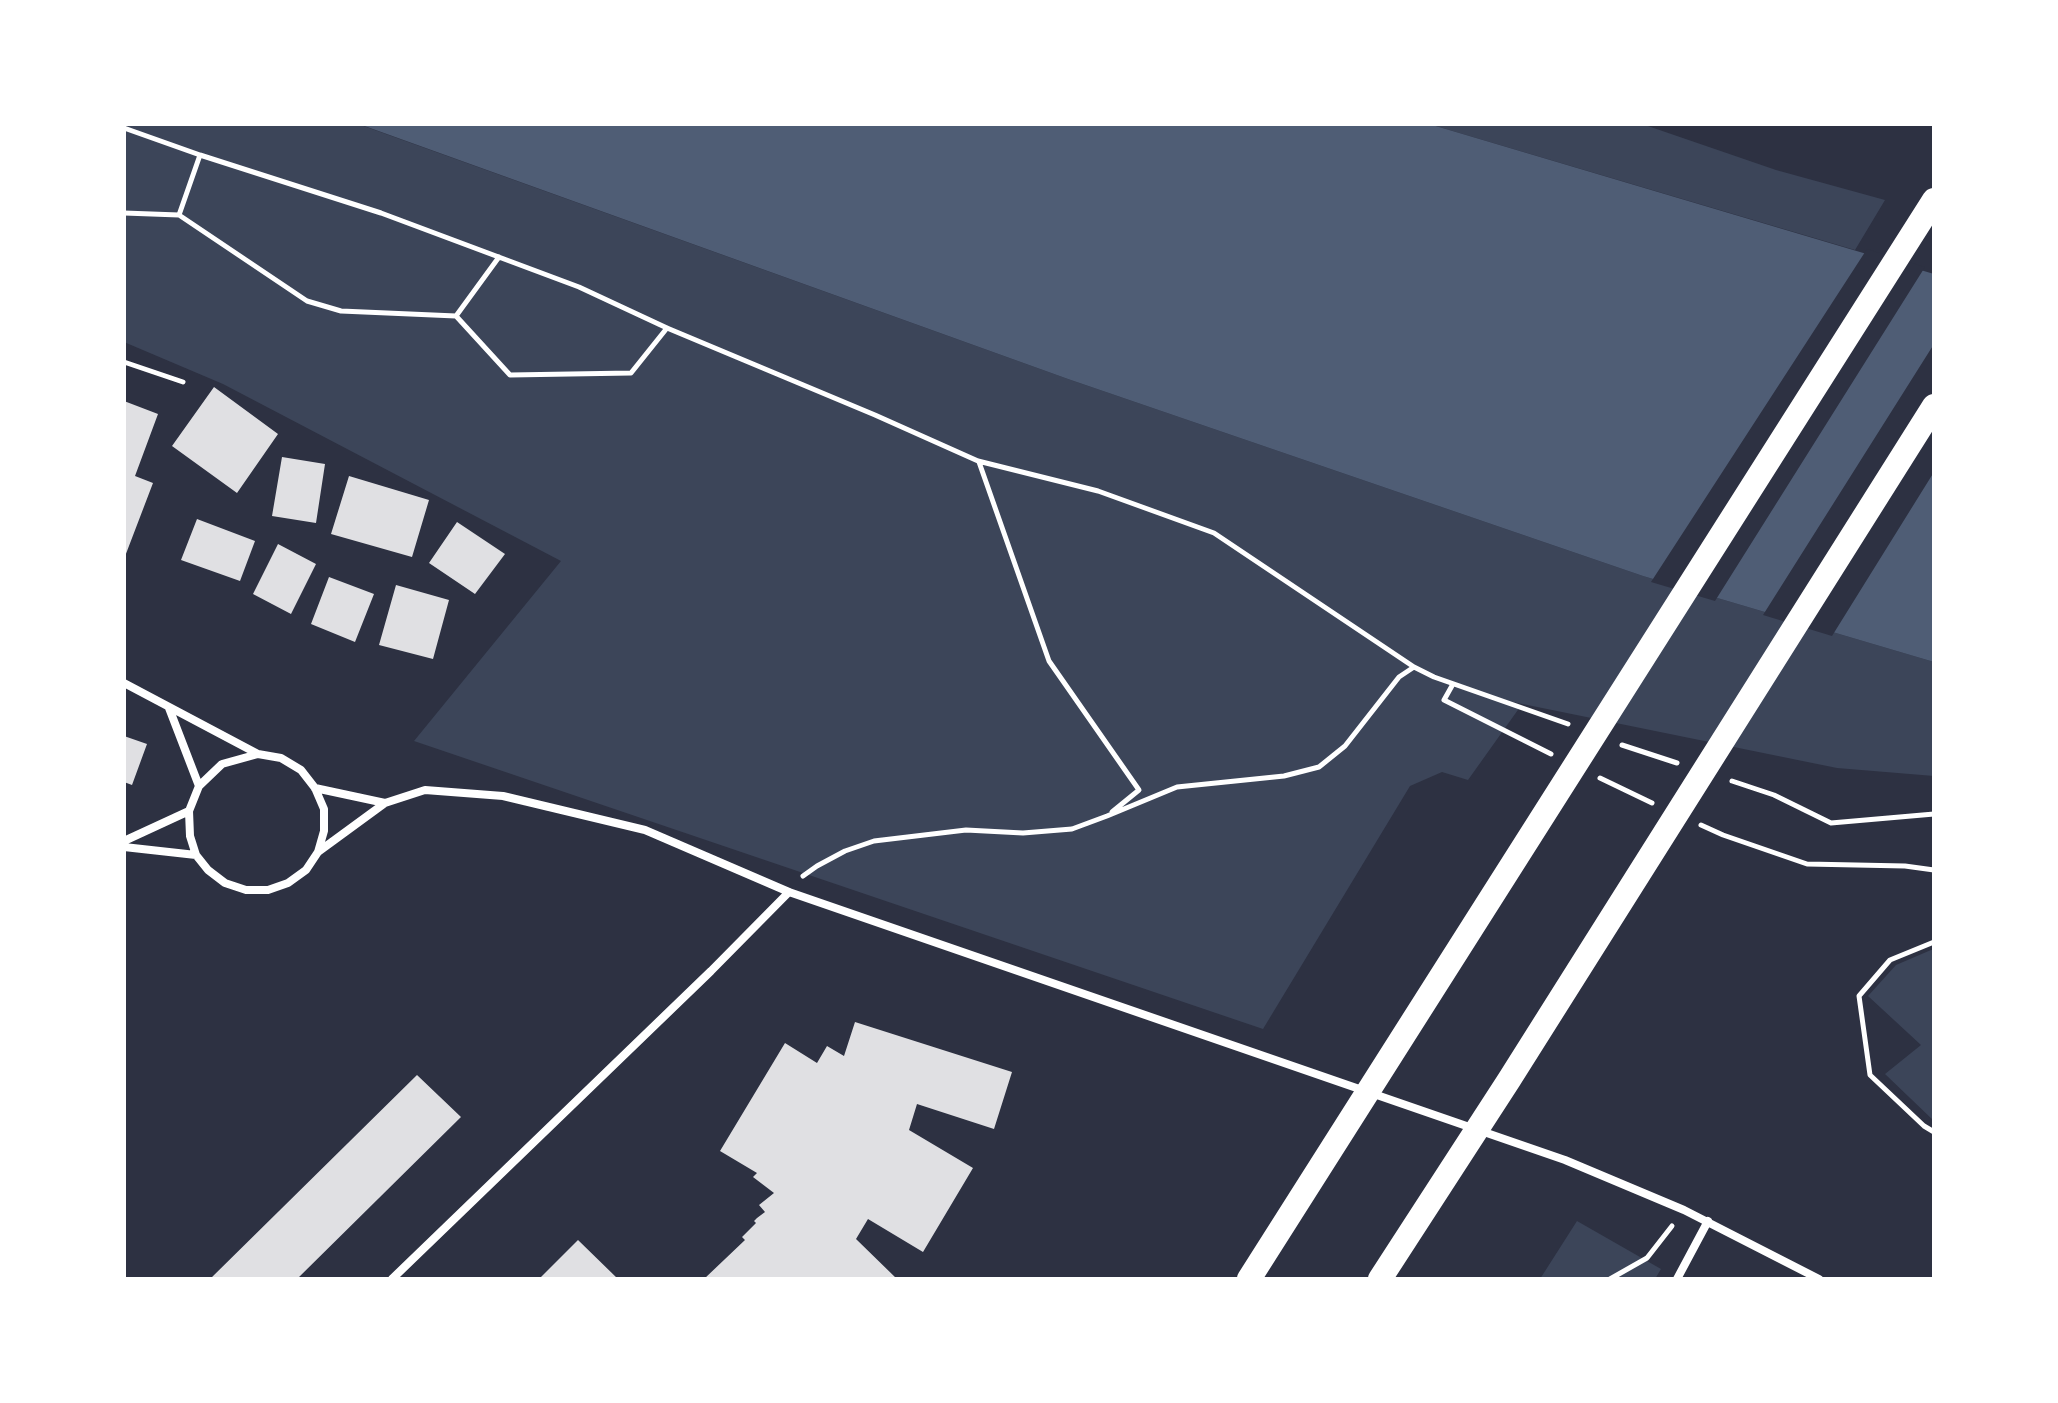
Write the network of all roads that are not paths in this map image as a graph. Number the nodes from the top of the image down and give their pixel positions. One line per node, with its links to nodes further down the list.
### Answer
1 (1934, 200): 17 (highway)
2 (1934, 406): 18 (highway)
3 (124, 683): 4 (street)
4 (169, 708): 5 (street); 6 (street)
5 (258, 754): 6 (street); 7 (street)
6 (199, 786): 9 (street)
7 (315, 788): 8 (street); 12 (street)
8 (385, 803): 12 (street); 14 (street)
9 (189, 811): 10 (street); 13 (street)
10 (124, 841)
11 (124, 847): 13 (street)
12 (318, 852): 13 (street)
13 (196, 855)
14 (789, 892): 15 (street); 16 (street)
15 (1708, 1221): 19 (street); 20 (street)
16 (392, 1279)
17 (1249, 1279)
18 (1380, 1279)
19 (1677, 1279)
20 (1819, 1279)

